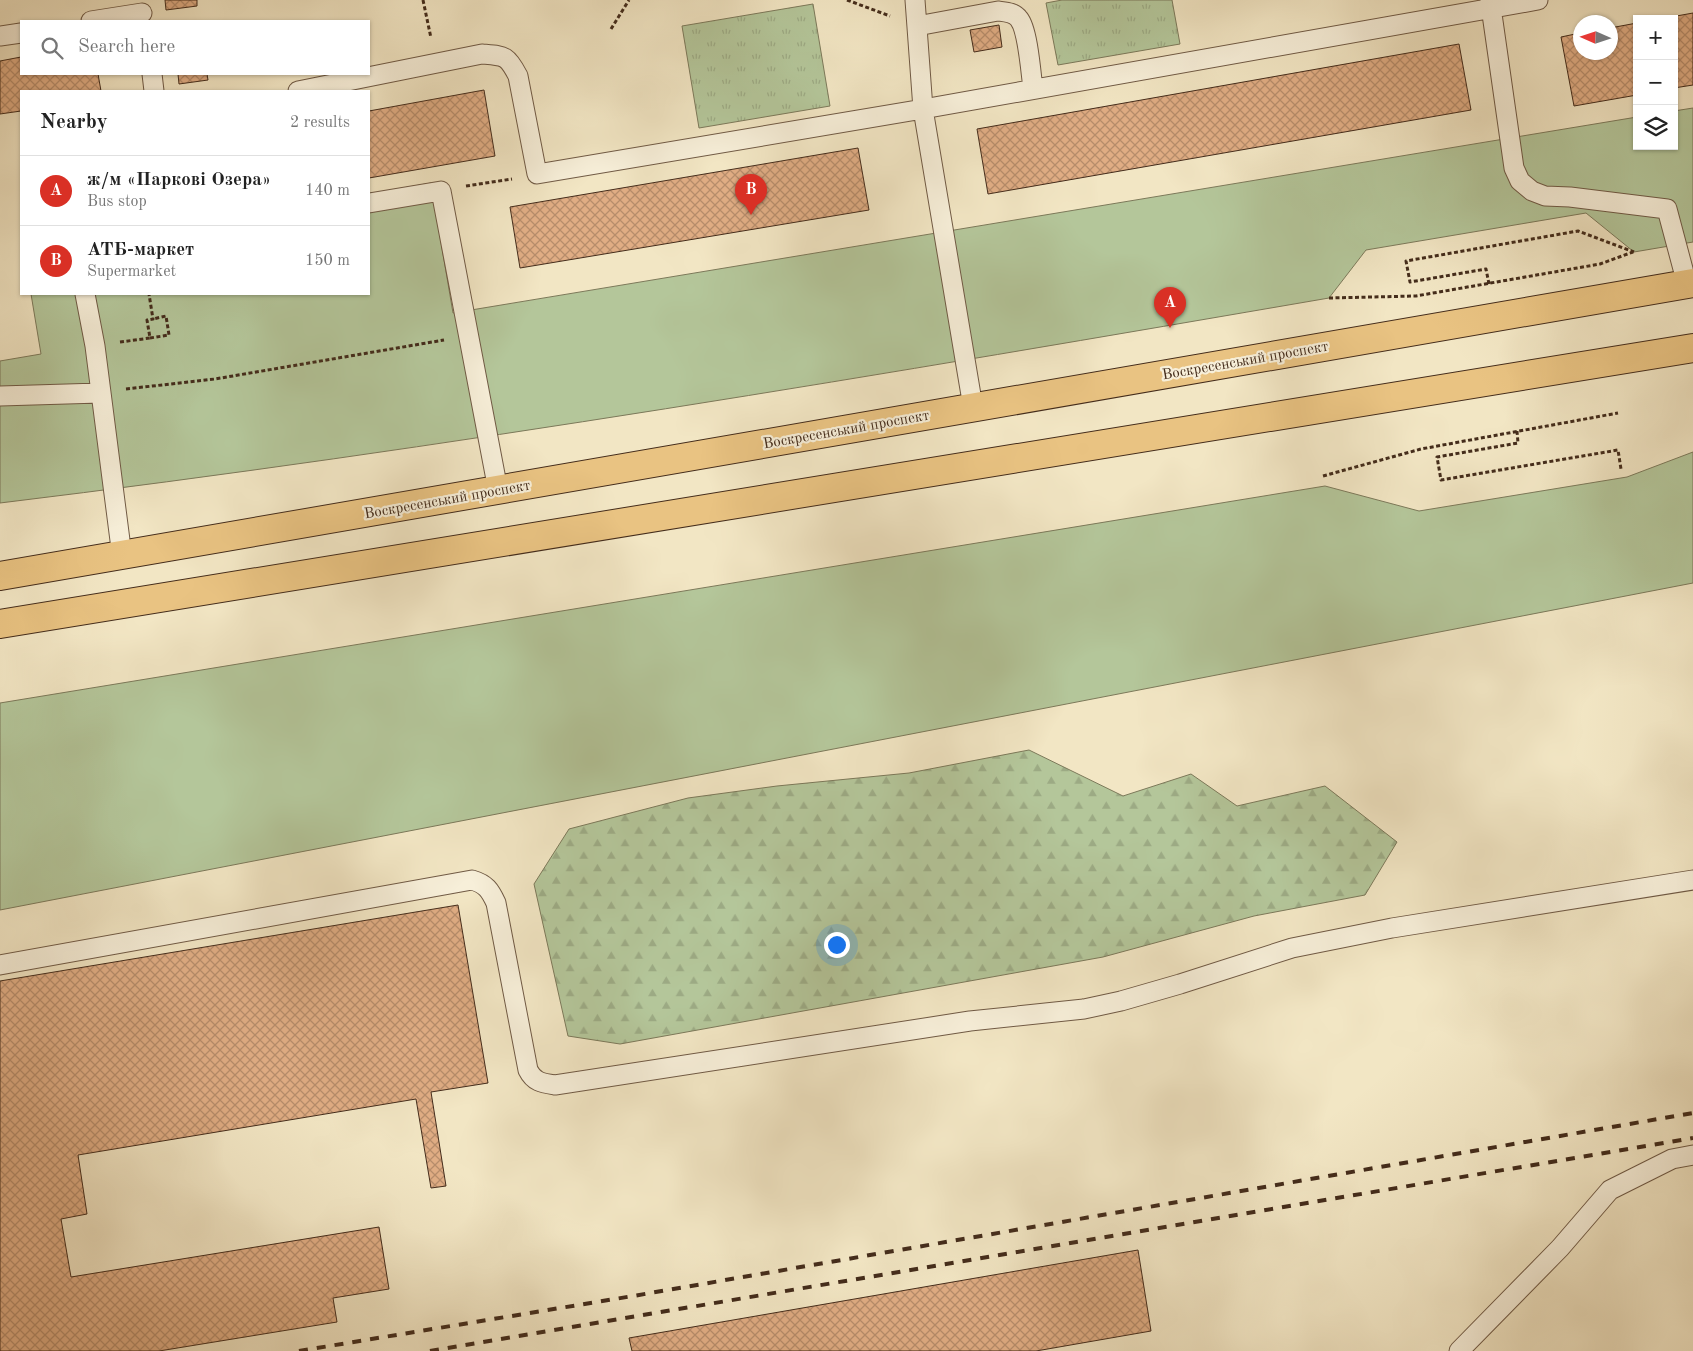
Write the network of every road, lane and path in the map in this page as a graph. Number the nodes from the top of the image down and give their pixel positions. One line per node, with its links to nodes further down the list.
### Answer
1 (424, 0): 13 (path)
2 (629, 0): 10 (path)
3 (847, 0): 9 (path)
4 (915, 0): 9 (lane)
5 (1538, 0): 6 (lane)
6 (1490, 4): 17 (lane); 23 (lane)
7 (142, 11): 8 (lane)
8 (95, 20)
9 (916, 26): 17 (lane); 18 (lane)
10 (611, 29)
11 (20, 33): 12 (lane)
12 (0, 36)
13 (435, 63): 16 (lane); 19 (lane)
14 (152, 75): 15 (lane)
15 (154, 90)
16 (303, 90)
17 (1033, 90): 18 (lane)
18 (923, 109): 19 (lane); 34 (lane)
19 (537, 174): 20 (path)
20 (441, 191): 21 (lane); 28 (lane)
21 (370, 203)
22 (1489, 284): 22 (path); 26 (path)
23 (1690, 284): 34 (main road, Воскресенський проспект)
24 (85, 295): 30 (lane)
25 (149, 295): 27 (path)
26 (1329, 298)
27 (153, 319): 29 (path); 29 (path)
28 (469, 335): 32 (path); 39 (lane)
29 (150, 338): 30 (path)
30 (95, 346): 32 (lane)
31 (1693, 348): 42 (main road)
32 (100, 393): 33 (lane); 40 (lane)
33 (0, 396)
34 (973, 407): 39 (main road, Воскресенський проспект)
35 (1618, 413): 36 (path)
36 (1517, 431): 37 (path); 38 (path)
37 (1621, 469)
38 (1323, 476)
39 (498, 490): 40 (main road, Воскресенський проспект)
40 (122, 556): 41 (main road, Воскресенський проспект)
41 (0, 576)
42 (0, 624)
43 (1693, 880): 44 (lane)
44 (0, 965)
45 (1693, 1155): 46 (lane)
46 (1459, 1351)

